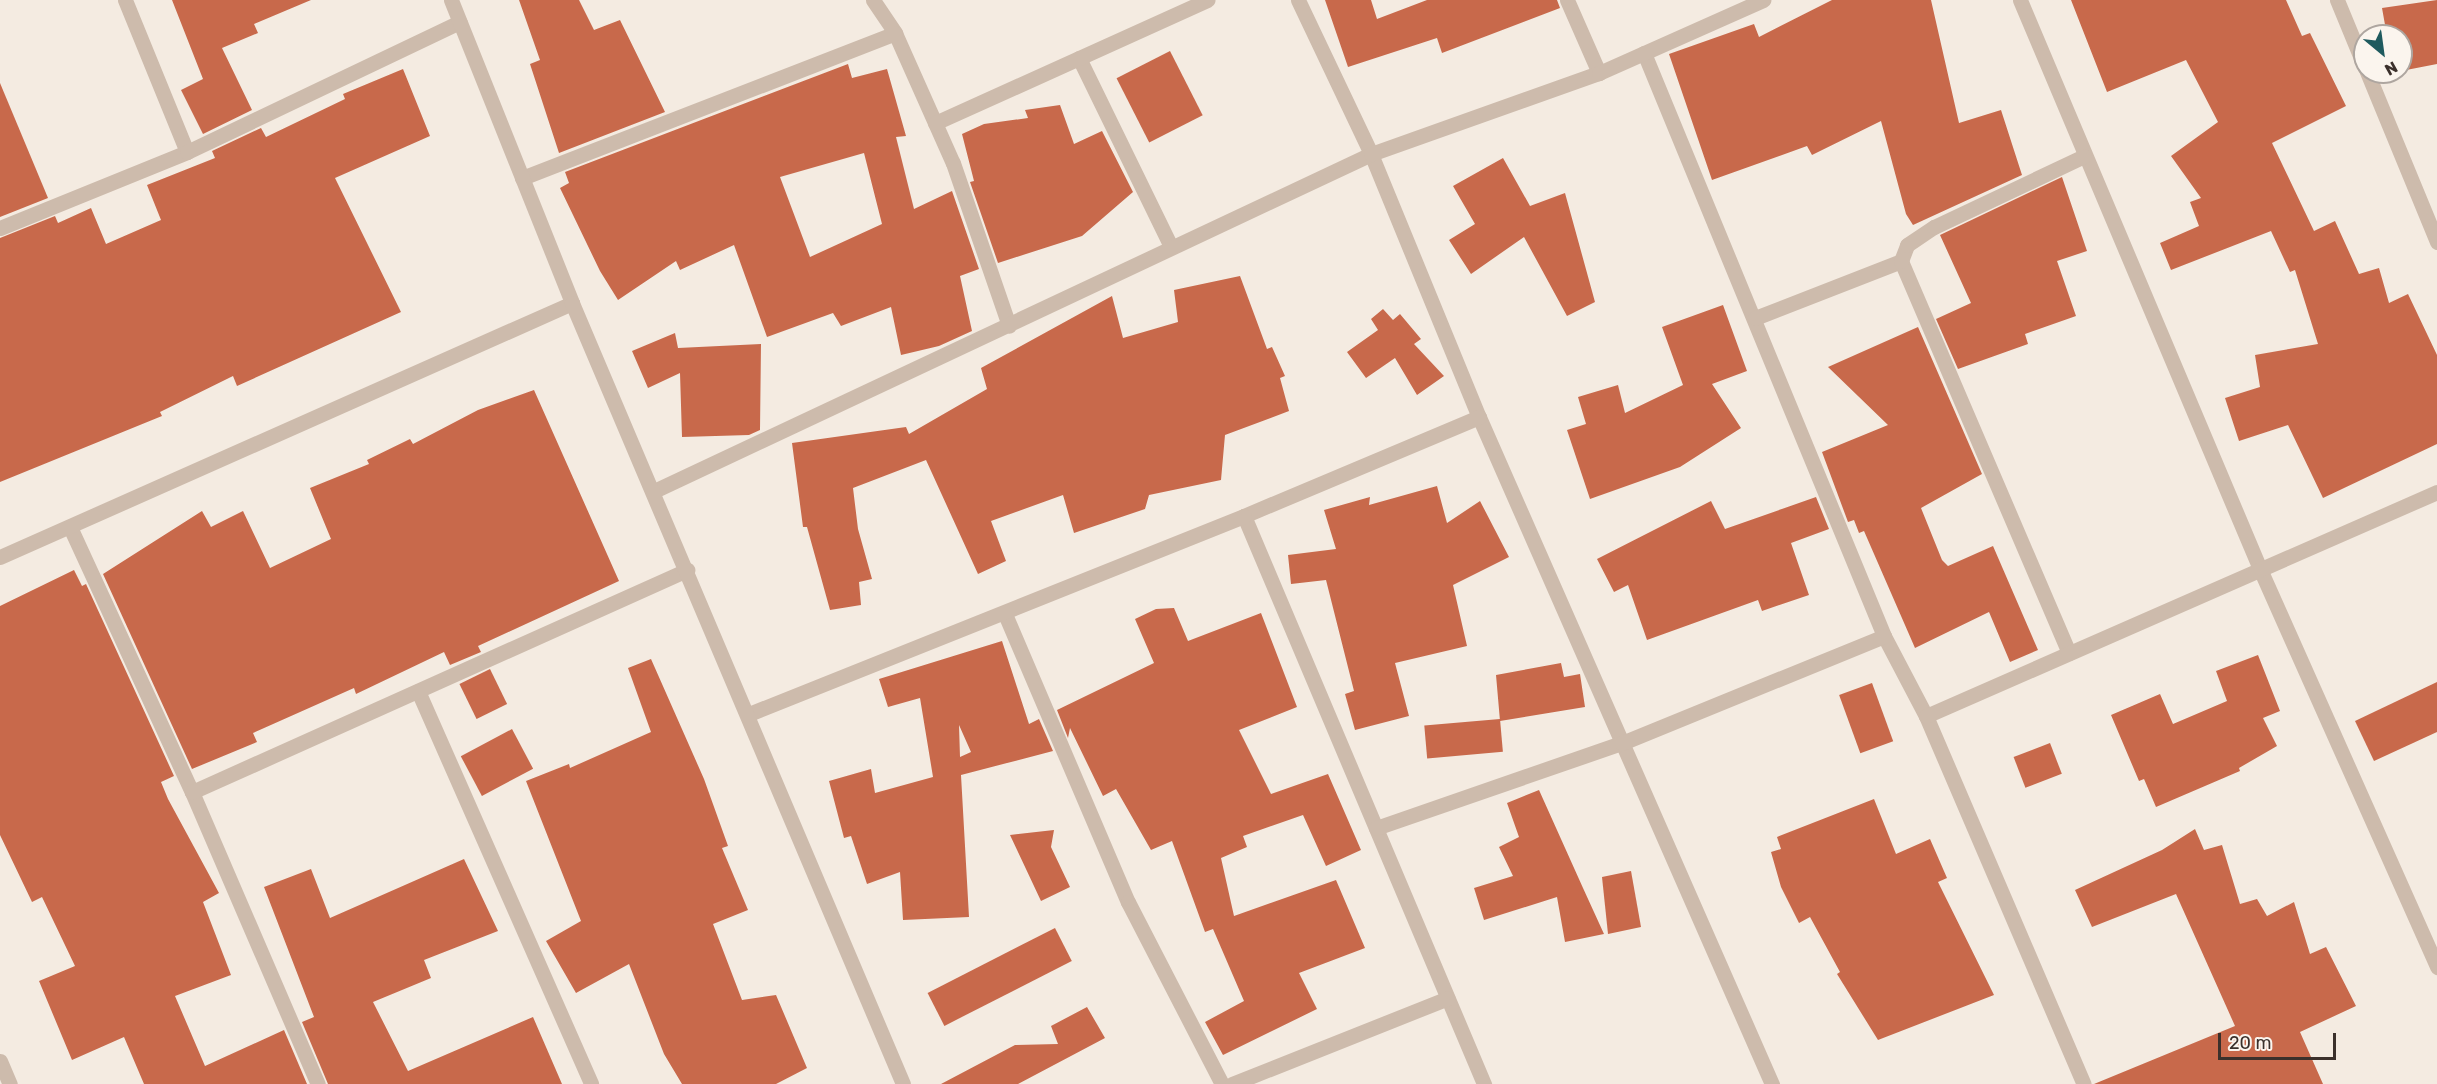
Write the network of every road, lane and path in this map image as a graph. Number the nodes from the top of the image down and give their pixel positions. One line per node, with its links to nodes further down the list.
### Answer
1 (125, 0): 18 (street)
2 (451, 0): 10 (street)
3 (873, 0): 11 (street)
4 (1207, 0): 14 (street)
5 (1298, 0): 19 (street)
6 (1567, 0): 15 (street)
7 (1763, 0): 13 (street)
8 (2020, 0): 20 (street)
9 (2337, 0): 12 (street)
10 (460, 22): 18 (street); 21 (street)
11 (895, 33): 17 (street); 21 (street)
12 (2353, 39)
13 (1644, 53): 15 (street); 27 (street)
14 (1079, 58): 17 (street); 24 (street)
15 (1599, 73): 19 (street)
16 (2372, 84): 23 (street)
17 (935, 123): 28 (street)
18 (187, 152): 22 (street)
19 (1371, 154): 24 (street); 29 (street)
20 (2084, 156): 25 (street); 35 (street)
21 (522, 178): 26 (street)
22 (0, 228)
23 (2437, 242)
24 (1171, 247): 28 (street)
25 (1902, 261): 27 (street); 39 (street)
26 (572, 303): 30 (street); 33 (street)
27 (1755, 318): 38 (street)
28 (1009, 326): 30 (street)
29 (1479, 417): 32 (street); 43 (street)
30 (654, 491): 36 (street)
31 (2437, 492): 35 (street)
32 (1244, 516): 37 (street); 45 (street)
33 (70, 527): 34 (street); 44 (street)
34 (0, 557)
35 (2260, 569): 39 (street); 46 (street)
36 (687, 570): 40 (street); 41 (street)
37 (1005, 614): 41 (street); 53 (street)
38 (1884, 636): 42 (street); 43 (street)
39 (2069, 653): 42 (street)
40 (418, 691): 44 (street); 51 (street)
41 (749, 714): 52 (street)
42 (1926, 716): 57 (street)
43 (1622, 743): 45 (street); 56 (street)
44 (192, 792): 50 (street)
45 (1376, 828): 47 (street)
46 (2437, 967)
47 (1448, 998): 54 (street); 55 (street)
48 (0, 1061): 49 (street)
49 (10, 1084)
50 (318, 1084)
51 (591, 1084)
52 (903, 1084)
53 (1222, 1084)
54 (1232, 1084)
55 (1484, 1084)
56 (1772, 1084)
57 (2084, 1084)

